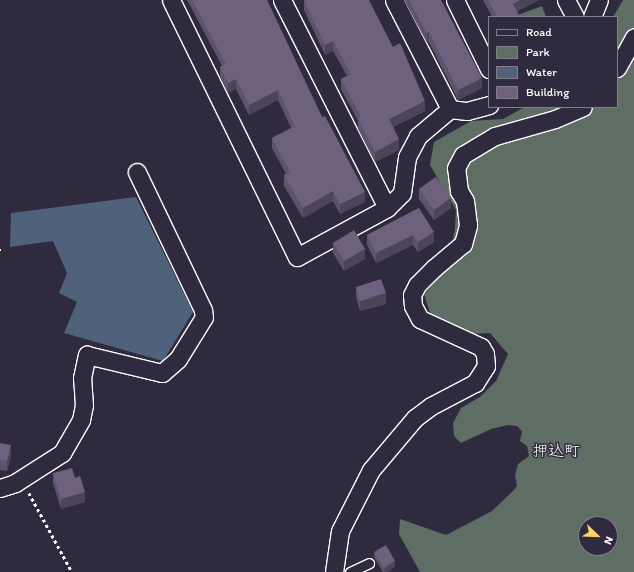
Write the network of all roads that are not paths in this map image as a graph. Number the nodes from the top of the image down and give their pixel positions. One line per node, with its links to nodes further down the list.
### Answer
1 (171, 0): 16 (street)
2 (282, 0): 16 (street)
3 (394, 0): 14 (street)
4 (455, 0): 11 (street)
5 (566, 0): 7 (street)
6 (599, 0): 8 (street)
7 (574, 16)
8 (592, 16)
9 (634, 37): 10 (street)
10 (618, 66)
11 (488, 67)
12 (488, 105): 14 (street)
13 (581, 108): 19 (street)
14 (450, 109): 16 (street)
15 (137, 172): 17 (street)
16 (387, 208)
17 (0, 488)
18 (369, 562): 20 (lane)
19 (334, 572)
20 (350, 572)

